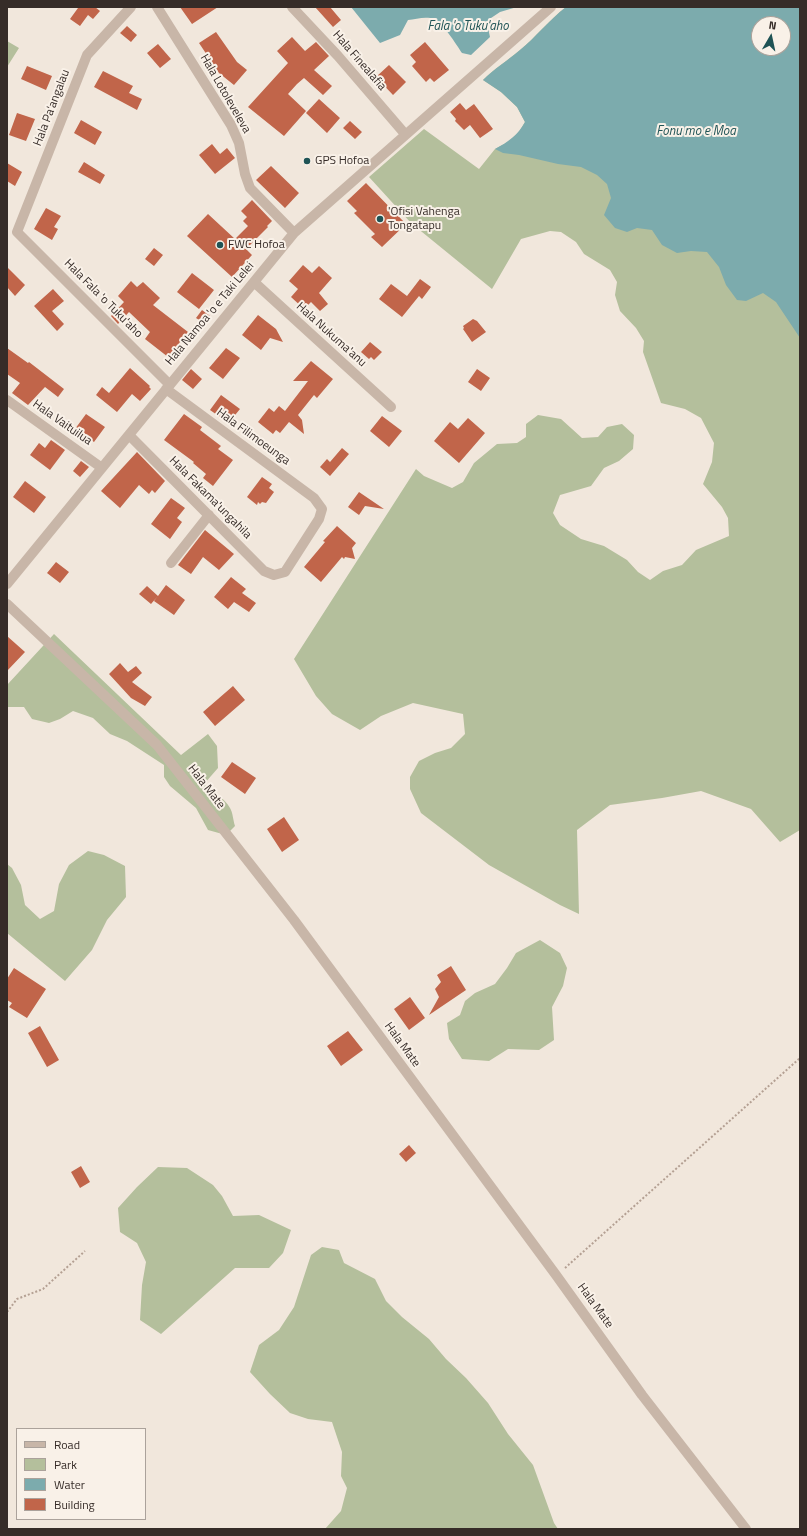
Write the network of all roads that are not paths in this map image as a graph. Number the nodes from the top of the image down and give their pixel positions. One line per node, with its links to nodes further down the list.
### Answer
1 (131, 7): 6 (street, Hala Pa'angalau)
2 (157, 7): 7 (street, Hala Lotoleveleva)
3 (292, 7): 5 (street, Hala Finealafia)
4 (551, 7): 5 (street, Hala Namoa 'o e Taki Lelei)
5 (405, 134): 7 (street, Hala Namoa 'o e Taki Lelei)
6 (17, 232): 9 (street, Hala Fala 'o Tuku'aho)
7 (294, 233): 8 (street, Hala Namoa 'o e Taki Lelei)
8 (254, 282): 9 (street, Hala Namoa 'o e Taki Lelei); 11 (street, Hala Nukuma'anu)
9 (168, 386): 12 (street, Hala Namoa 'o e Taki Lelei); 16 (street, Hala Filimoeunga)
10 (7, 400): 13 (street, Hala Vaituilua)
11 (391, 407)
12 (129, 435): 13 (street, Hala Namoa 'o e Taki Lelei); 14 (street, Hala Fakama'ungahila)
13 (102, 468): 17 (street, Hala Namoa 'o e Taki Lelei)
14 (209, 515): 15 (street); 16 (street, Hala Fakama'ungahila)
15 (171, 563)
16 (274, 575)
17 (7, 584)
18 (7, 604): 19 (street, Hala Mate)
19 (746, 1529)

